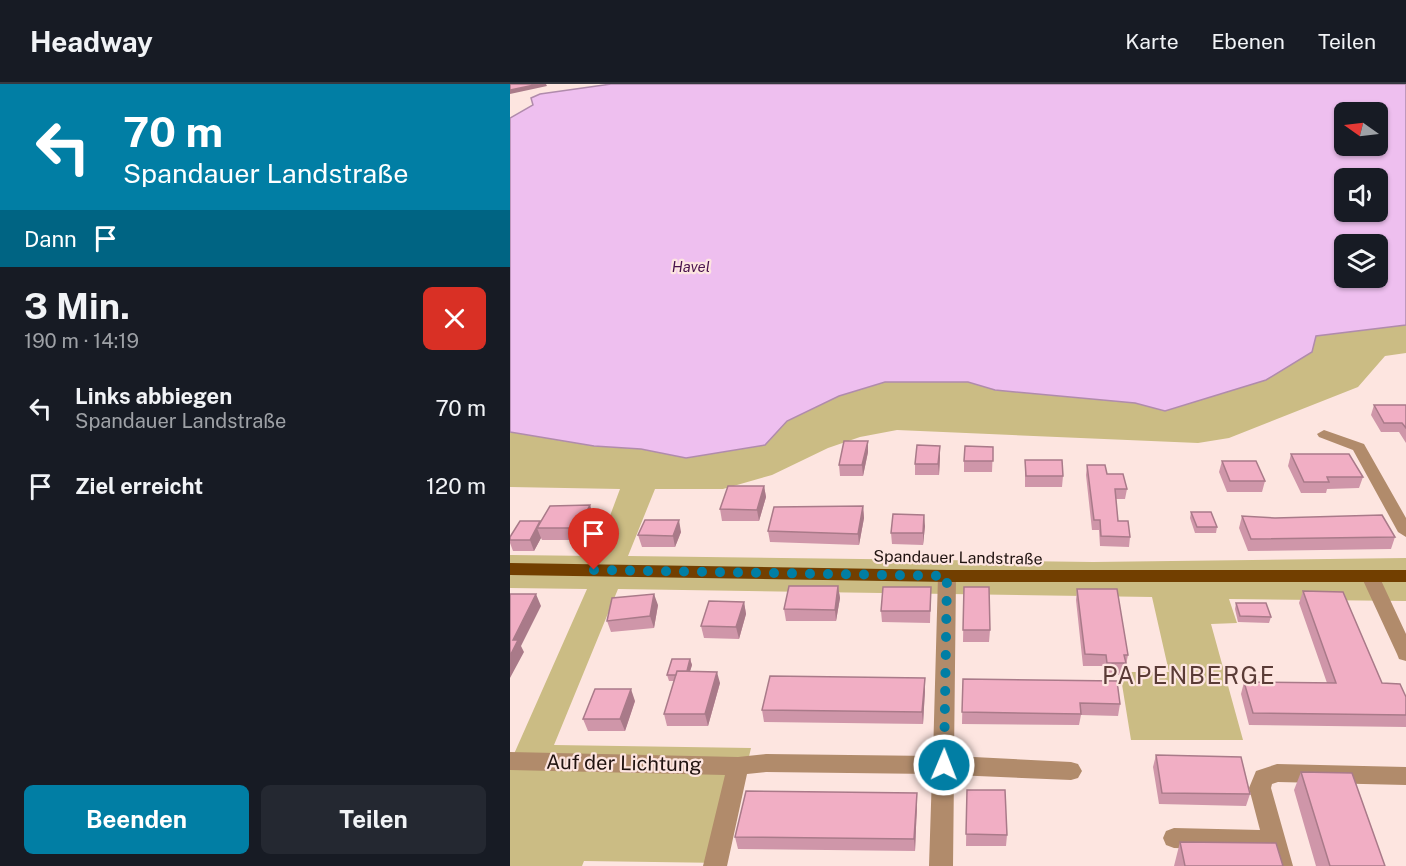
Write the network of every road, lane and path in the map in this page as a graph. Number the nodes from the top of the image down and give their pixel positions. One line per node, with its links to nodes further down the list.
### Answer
1 (1324, 434): 2 (street)
2 (1406, 532)
3 (510, 568): 4 (main road, Spandauer Landstraße)
4 (947, 576): 5 (main road, Spandauer Landstraße); 9 (street)
5 (1370, 576): 6 (main road, Spandauer Landstraße); 7 (street)
6 (1406, 576)
7 (1406, 654)
8 (510, 761): 10 (street, Auf der Lichtung)
9 (944, 765): 10 (street, Auf der Lichtung); 11 (street, Auf der Lichtung); 16 (street)
10 (738, 766): 15 (street)
11 (1071, 771)
12 (1406, 776): 14 (street)
13 (1174, 838): 14 (street)
14 (1274, 841): 17 (street)
15 (715, 866)
16 (941, 866)
17 (1281, 866)

